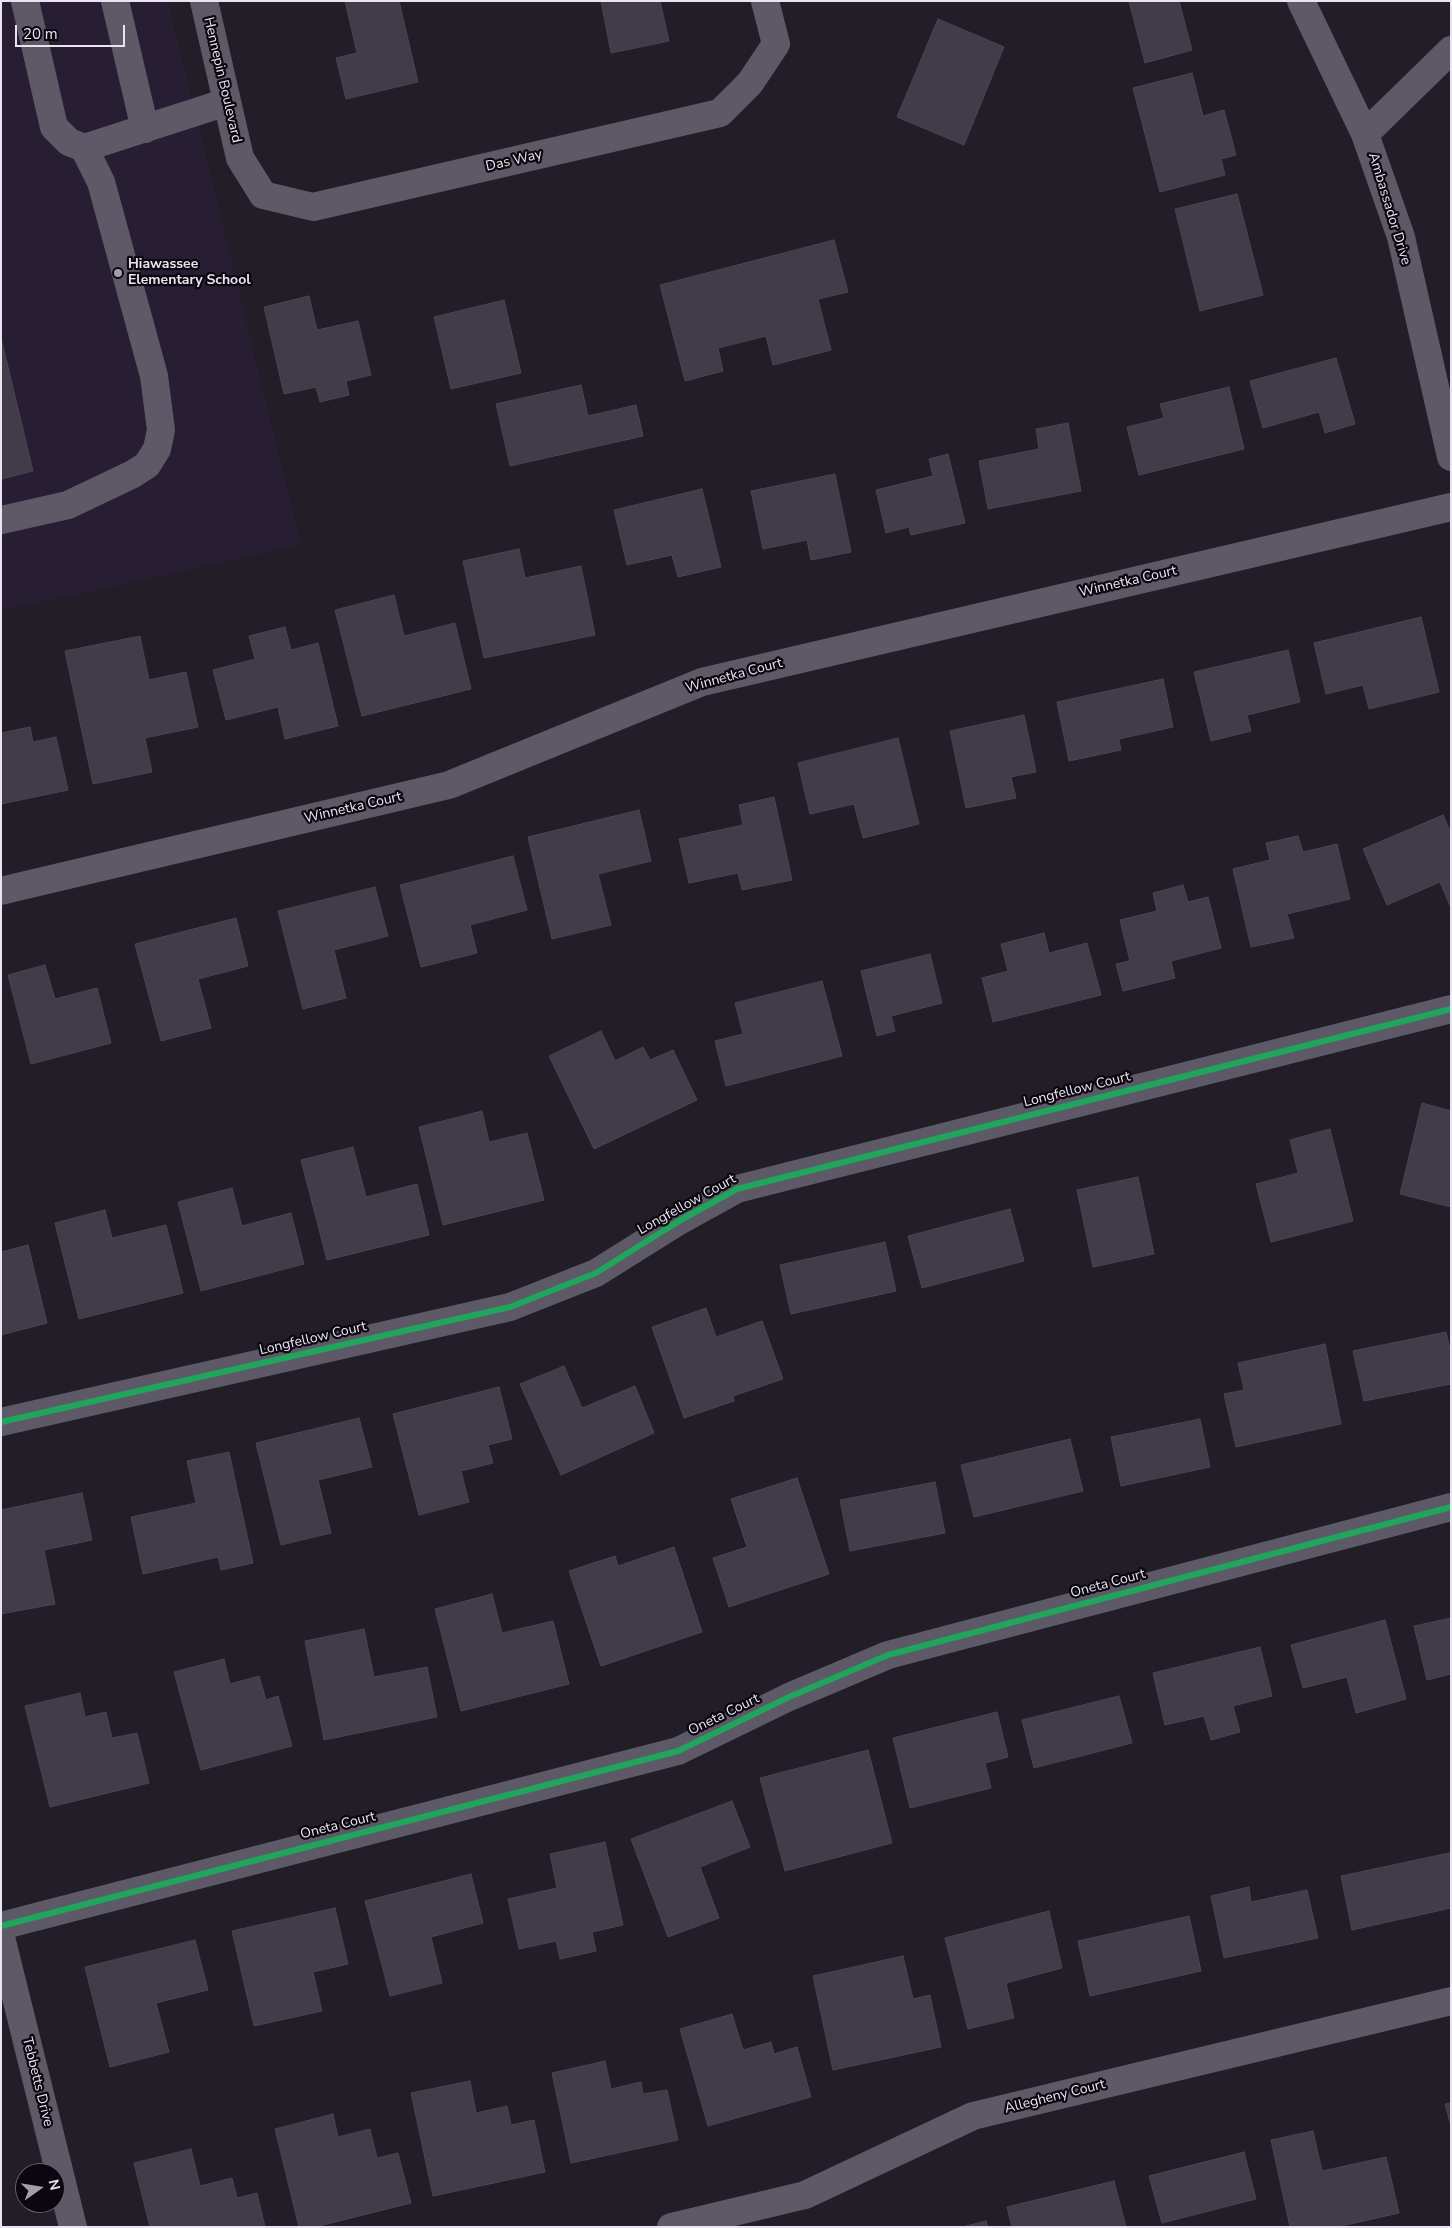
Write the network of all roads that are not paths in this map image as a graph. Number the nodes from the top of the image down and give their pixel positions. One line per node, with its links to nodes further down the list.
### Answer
1 (25, 1): 10 (street)
2 (115, 1): 8 (street)
3 (204, 1): 7 (street, Hennepin Boulevard)
4 (765, 1): 11 (street, Das Way)
5 (1301, 1): 9 (street, Ambassador Drive)
6 (1451, 50): 9 (street)
7 (227, 102): 8 (street); 11 (street, Hennepin Boulevard)
8 (145, 129): 10 (street)
9 (1365, 134): 12 (street, Ambassador Drive)
10 (84, 148): 14 (street)
11 (240, 158)
12 (1451, 457)
13 (1451, 507): 15 (street, Winnetka Court)
14 (1, 520)
15 (1, 891)
16 (1451, 1009): 17 (street, Longfellow Court)
17 (1, 1422)
18 (1451, 1507): 19 (street, Oneta Court)
19 (1, 1926)
20 (1, 1937): 22 (street, Tebbetts Drive)
21 (1451, 2002): 23 (street, Allegheny Court)
22 (73, 2227)
23 (671, 2227)

